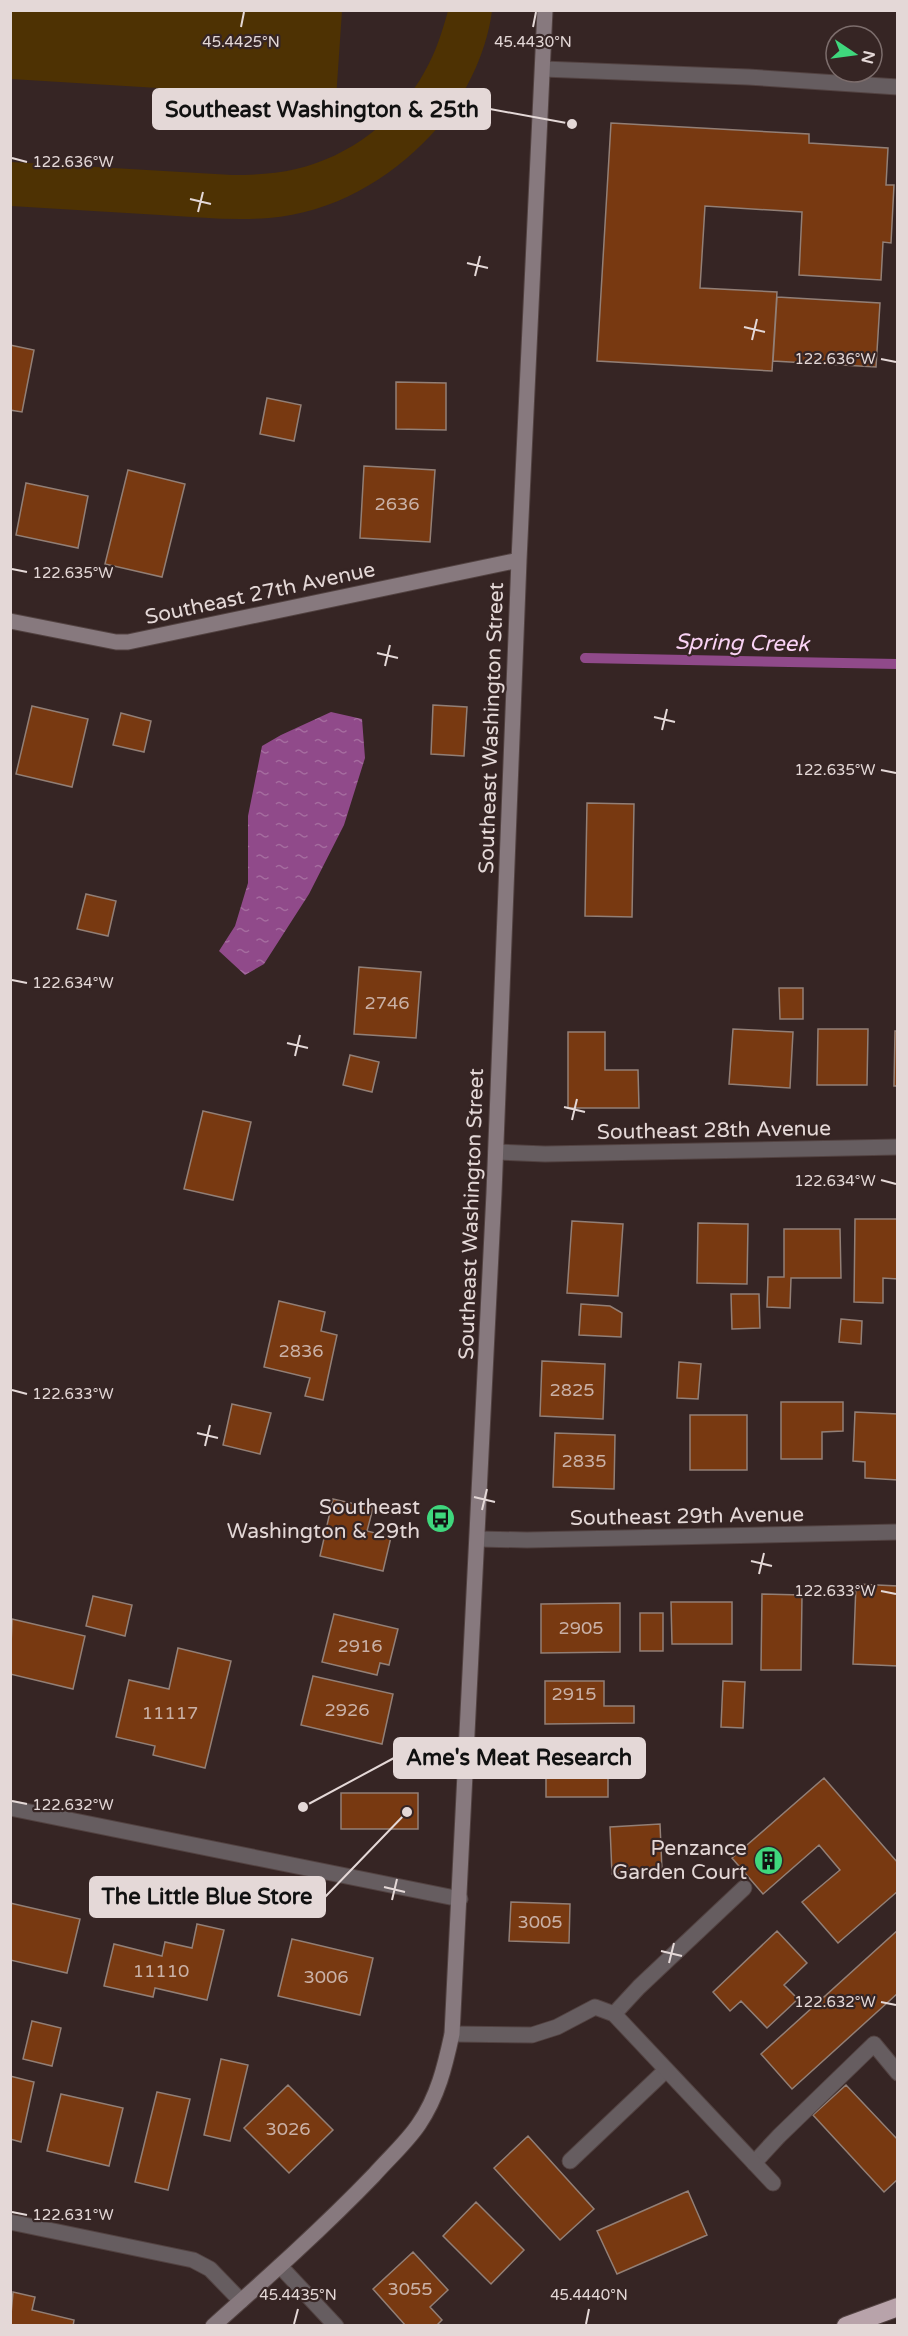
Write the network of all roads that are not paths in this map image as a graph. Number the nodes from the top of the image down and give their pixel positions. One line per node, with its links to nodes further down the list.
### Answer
1 (545, 10): 2 (street, Southeast Washington Street)
2 (543, 69): 3 (street); 4 (street, Southeast Washington Street)
3 (897, 87)
4 (519, 560): 5 (street, Southeast 27th Avenue); 7 (street, Southeast Washington Street)
5 (10, 621)
6 (897, 1147): 7 (street, Southeast 28th Avenue)
7 (496, 1152): 9 (street, Southeast Washington Street)
8 (897, 1532): 9 (street, Southeast 29th Avenue)
9 (478, 1539): 12 (street, Southeast Washington Street)
10 (10, 1808): 12 (street)
11 (744, 1888): 13 (street)
12 (460, 1899): 14 (street, Southeast Washington Street)
13 (614, 2014): 14 (street); 15 (street)
14 (452, 2034): 21 (street, Southeast Washington Street)
15 (666, 2070): 17 (street); 18 (street)
16 (897, 2073): 18 (street)
17 (570, 2161)
18 (754, 2163): 19 (street)
19 (774, 2183)
20 (10, 2222): 22 (street)
21 (280, 2266): 22 (street, Southeast Washington Street); 25 (street)
22 (241, 2301): 24 (street, Southeast Washington Street)
23 (897, 2307): 26 (highway)
24 (213, 2325)
25 (336, 2325)
26 (846, 2325)

